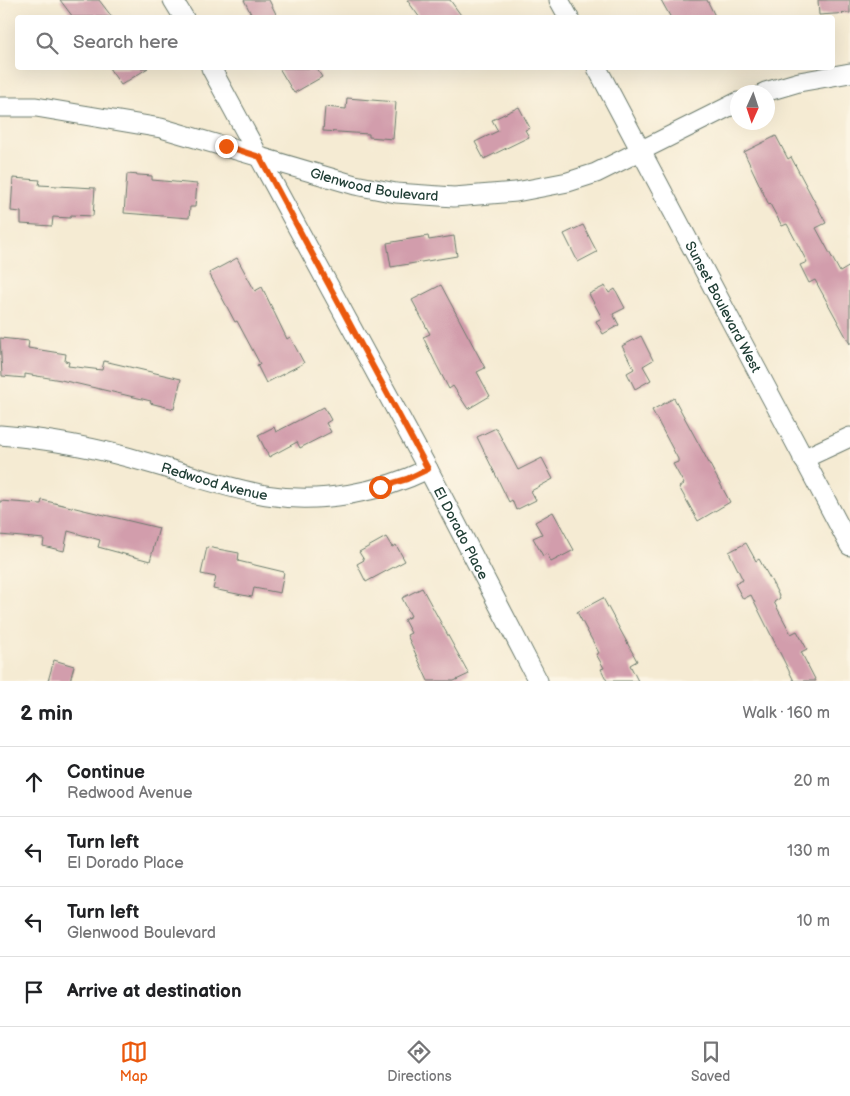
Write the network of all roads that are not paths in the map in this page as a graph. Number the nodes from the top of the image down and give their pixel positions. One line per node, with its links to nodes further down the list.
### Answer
1 (173, 0): 3 (street)
2 (559, 0): 4 (street)
3 (182, 15)
4 (567, 15)
5 (212, 70): 12 (street, El Dorado Place)
6 (598, 70): 11 (street, Sunset Boulevard West)
7 (850, 73): 8 (street)
8 (775, 89)
9 (0, 106): 12 (street, Glenwood Boulevard)
10 (730, 106): 11 (street, Glenwood Boulevard)
11 (642, 150): 12 (street, Glenwood Boulevard); 15 (street, Sunset Boulevard West)
12 (260, 157): 16 (street, El Dorado Place)
13 (0, 435): 16 (street, Redwood Avenue)
14 (850, 437): 15 (street)
15 (803, 459): 17 (street, Sunset Boulevard West)
16 (428, 469): 18 (street, El Dorado Place)
17 (850, 546)
18 (538, 681)

